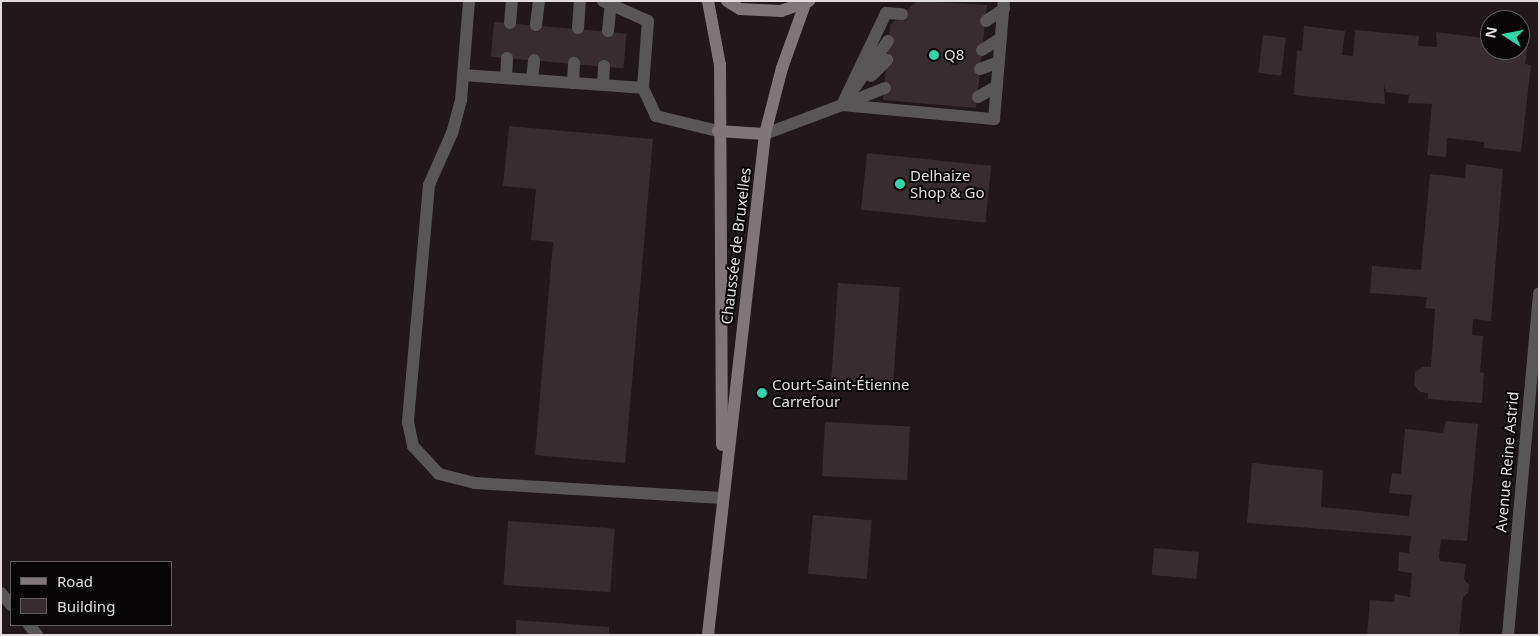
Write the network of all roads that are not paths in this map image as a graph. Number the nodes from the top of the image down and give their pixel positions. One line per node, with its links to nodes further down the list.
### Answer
1 (469, 1): 26 (street)
2 (512, 1): 12 (street)
3 (538, 1): 13 (street)
4 (580, 1): 14 (street)
5 (708, 1): 36 (main road, Chaussée de Bruxelles)
6 (727, 1): 8 (main road)
7 (607, 2): 15 (street); 32 (street)
8 (807, 2): 37 (main road, Chaussée de Bruxelles)
9 (1004, 5): 11 (street); 16 (street)
10 (902, 14): 35 (street)
11 (986, 21)
12 (510, 23)
13 (536, 25)
14 (578, 28)
15 (608, 31)
16 (1001, 38): 18 (street); 22 (street)
17 (888, 41): 35 (street)
18 (982, 50)
19 (507, 58): 27 (street)
20 (534, 60): 28 (street)
21 (887, 60): 35 (street)
22 (999, 62): 25 (street); 31 (street)
23 (574, 63): 29 (street)
24 (604, 66): 30 (street)
25 (980, 69)
26 (463, 75): 27 (street); 39 (street)
27 (506, 78): 28 (street)
28 (532, 80): 29 (street)
29 (572, 83): 30 (street)
30 (603, 85): 32 (street)
31 (997, 86): 34 (street); 35 (street)
32 (643, 88): 36 (street)
33 (884, 88): 35 (street)
34 (978, 97)
35 (842, 106): 37 (street)
36 (718, 130): 37 (main road); 39 (main road, Chaussée de Bruxelles)
37 (765, 134): 39 (main road, Chaussée de Bruxelles)
38 (1539, 293): 43 (street, Avenue Reine Astrid)
39 (722, 498): 42 (main road, Chaussée de Bruxelles)
40 (1, 594): 41 (street)
41 (10, 604)
42 (708, 635)
43 (1508, 635)

